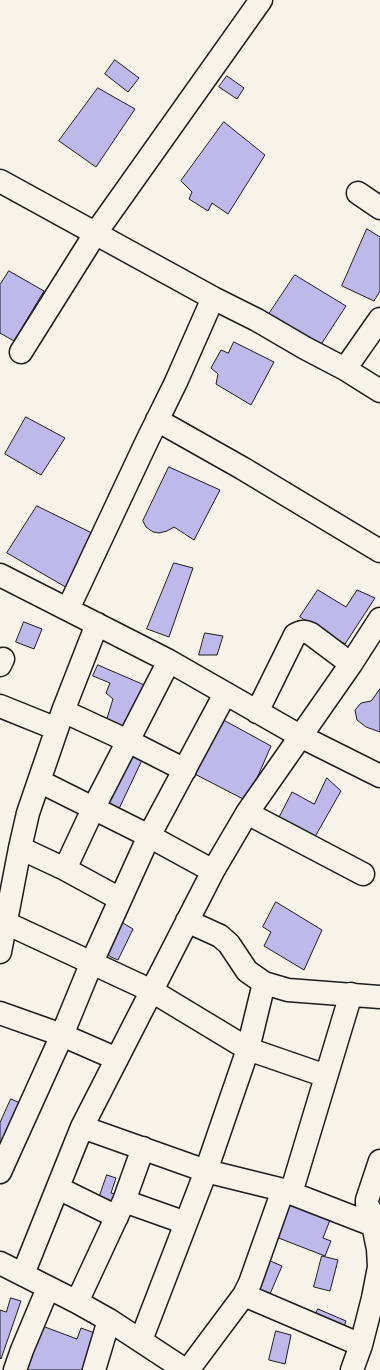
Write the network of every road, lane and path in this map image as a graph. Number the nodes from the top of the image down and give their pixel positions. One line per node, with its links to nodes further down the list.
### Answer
1 (261, 0): 5 (street)
2 (0, 181): 5 (street)
3 (358, 193): 4 (street)
4 (380, 208)
5 (95, 234): 6 (street); 8 (street)
6 (213, 298): 9 (street); 11 (street)
7 (380, 320): 9 (street)
8 (22, 352)
9 (345, 370): 10 (street)
10 (380, 391)
11 (157, 420): 12 (street); 14 (street)
12 (380, 552)
13 (0, 575): 14 (street)
14 (68, 609): 16 (street)
15 (380, 619): 18 (street)
16 (97, 624): 17 (street); 22 (street)
17 (169, 661): 19 (street); 24 (street)
18 (351, 664): 21 (street); 23 (street)
19 (225, 694): 21 (street); 25 (street)
20 (0, 706): 22 (street)
21 (257, 712): 23 (street)
22 (60, 720): 24 (street); 27 (street)
23 (300, 736): 26 (street); 29 (street)
24 (128, 741): 25 (street); 28 (street)
25 (185, 770): 30 (street)
26 (380, 776)
27 (39, 781): 28 (street); 31 (street)
28 (93, 809): 30 (street); 32 (street)
29 (247, 813): 33 (street); 34 (street)
30 (149, 836): 33 (street); 35 (street)
31 (20, 848): 32 (street); 37 (street)
32 (65, 869): 35 (street)
33 (213, 871): 36 (street)
34 (363, 874)
35 (120, 898): 39 (street)
36 (187, 921): 40 (street); 41 (street)
37 (6, 923): 38 (street); 39 (street)
38 (0, 952)
39 (92, 962): 41 (street); 45 (street)
40 (264, 983): 42 (street); 46 (street)
41 (152, 991): 46 (street); 47 (street)
42 (351, 994): 43 (street); 48 (street)
43 (380, 997)
44 (0, 1013): 45 (street)
45 (62, 1035): 47 (street); 52 (street)
46 (248, 1049): 48 (street); 53 (street)
47 (117, 1059): 49 (street)
48 (326, 1076): 55 (street)
49 (82, 1127): 50 (street); 54 (street)
50 (143, 1148): 53 (street); 56 (street)
51 (380, 1161): 57 (street)
52 (1, 1165)
53 (206, 1171): 55 (street); 58 (street)
54 (58, 1188): 56 (street); 61 (street)
55 (287, 1191): 57 (street); 63 (street)
56 (120, 1209): 58 (street); 64 (street)
57 (374, 1214): 60 (street)
58 (186, 1223): 67 (street)
59 (0, 1263): 61 (street)
60 (380, 1267): 65 (street)
61 (22, 1274): 62 (street)
62 (48, 1288): 64 (street); 70 (street)
63 (244, 1295): 68 (street); 72 (street)
64 (77, 1302): 66 (street)
65 (374, 1317): 68 (street)
66 (109, 1320): 67 (street); 71 (street)
67 (141, 1340): 72 (street)
68 (361, 1345): 69 (street)
69 (356, 1369)
70 (15, 1370)
71 (94, 1370)
72 (187, 1370)

